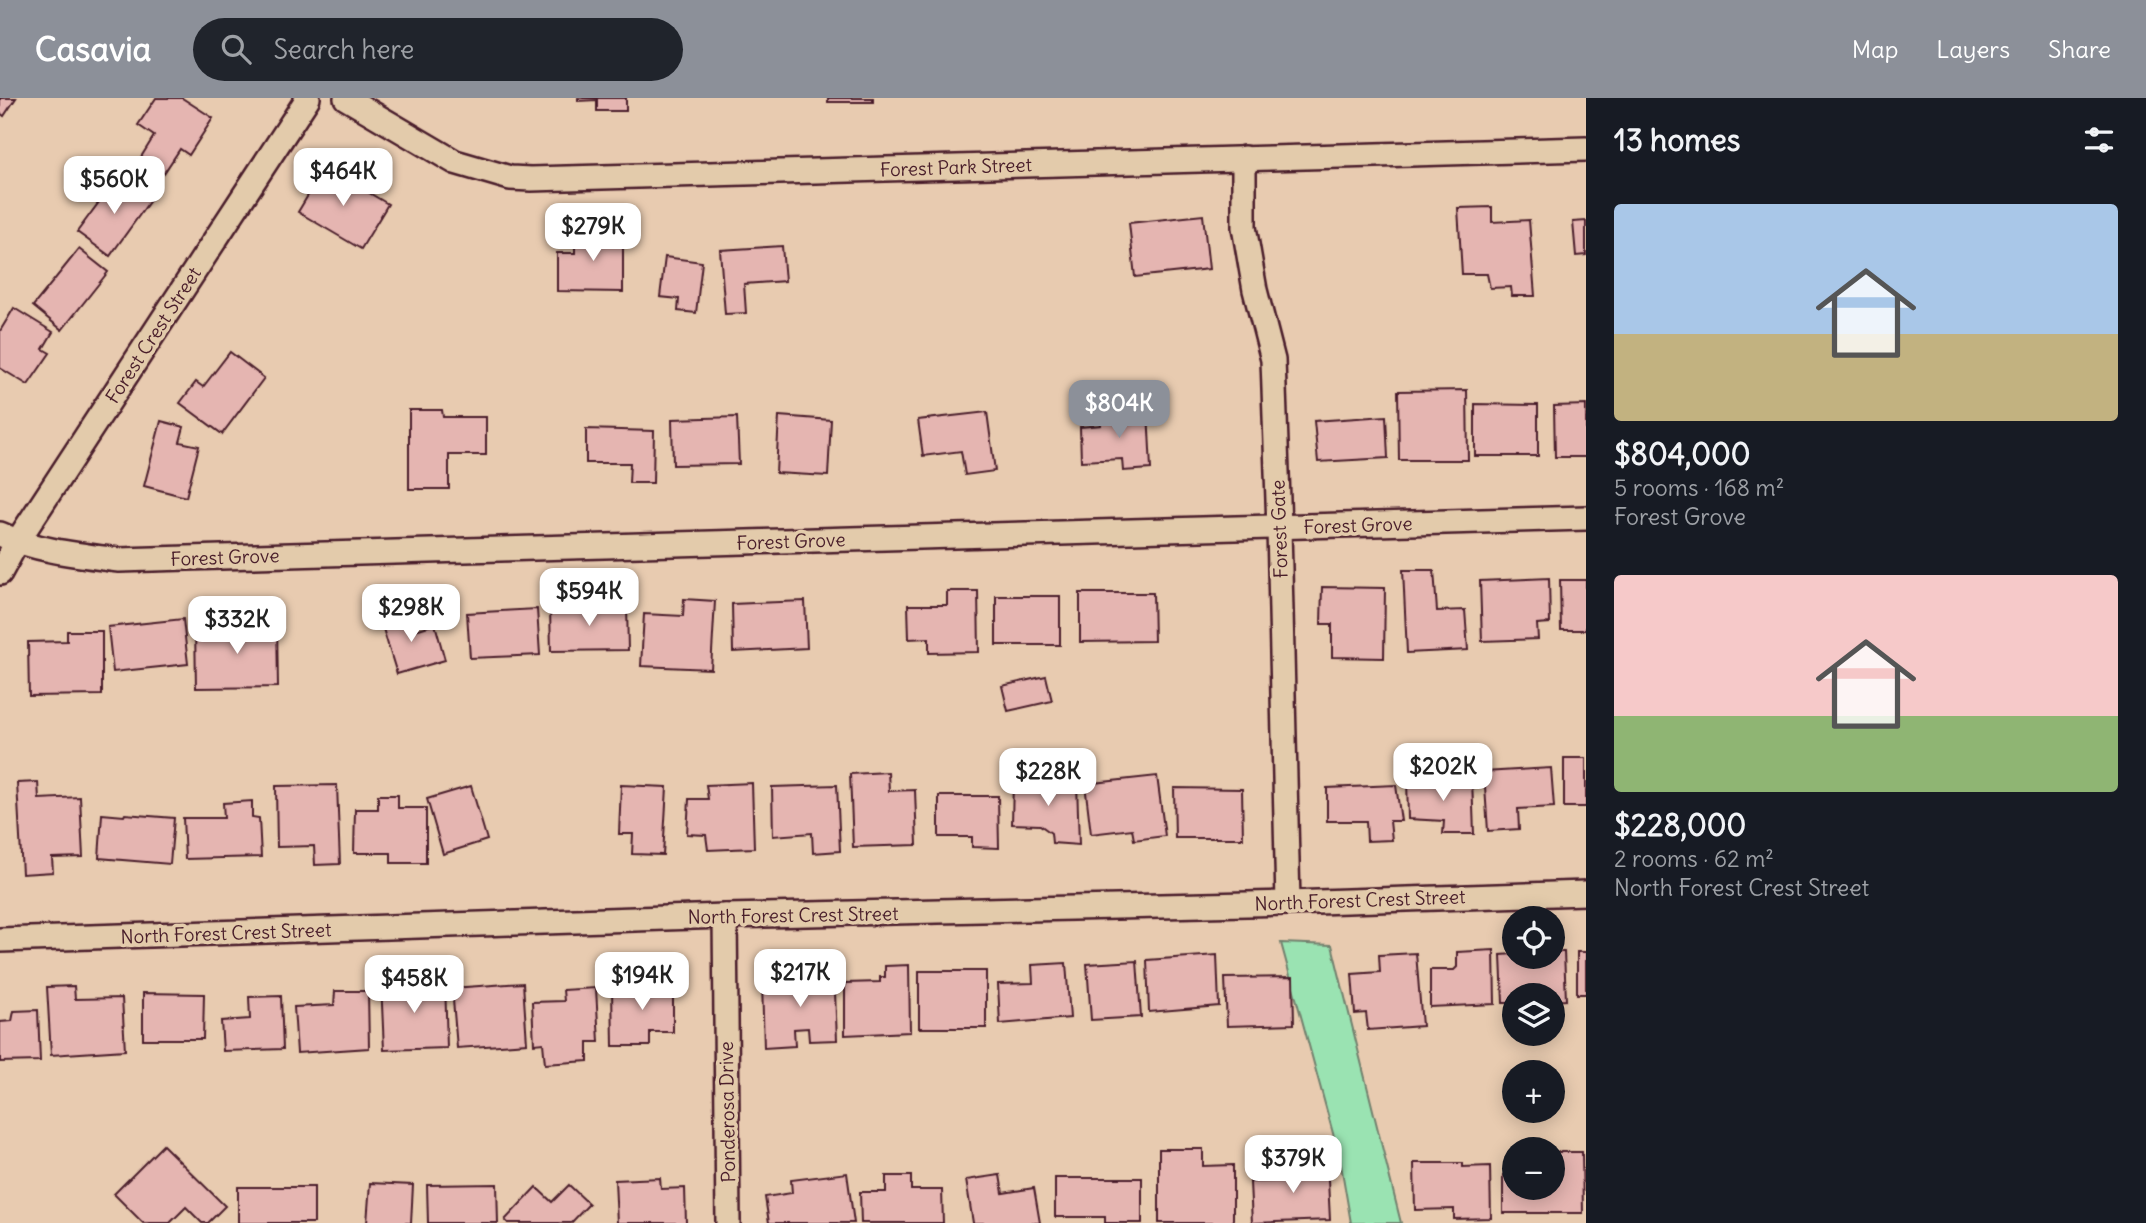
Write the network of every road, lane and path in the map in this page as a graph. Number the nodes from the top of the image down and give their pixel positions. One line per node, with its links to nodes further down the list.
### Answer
1 (308, 98): 7 (street, Forest Crest Street)
2 (346, 98): 4 (street, Forest Park Street)
3 (1586, 149): 4 (street, Forest Park Street)
4 (1244, 158): 6 (street, Forest Gate)
5 (1586, 518): 6 (street, Forest Grove)
6 (1279, 528): 7 (street, Forest Grove); 10 (street, Forest Gate)
7 (8, 538): 8 (street, Forest Crest Street)
8 (0, 573)
9 (1586, 893): 10 (street, North Forest Crest Street)
10 (1288, 903): 11 (street, North Forest Crest Street)
11 (725, 916): 12 (street, North Forest Crest Street); 13 (street, Ponderosa Drive)
12 (0, 940)
13 (728, 1223)

